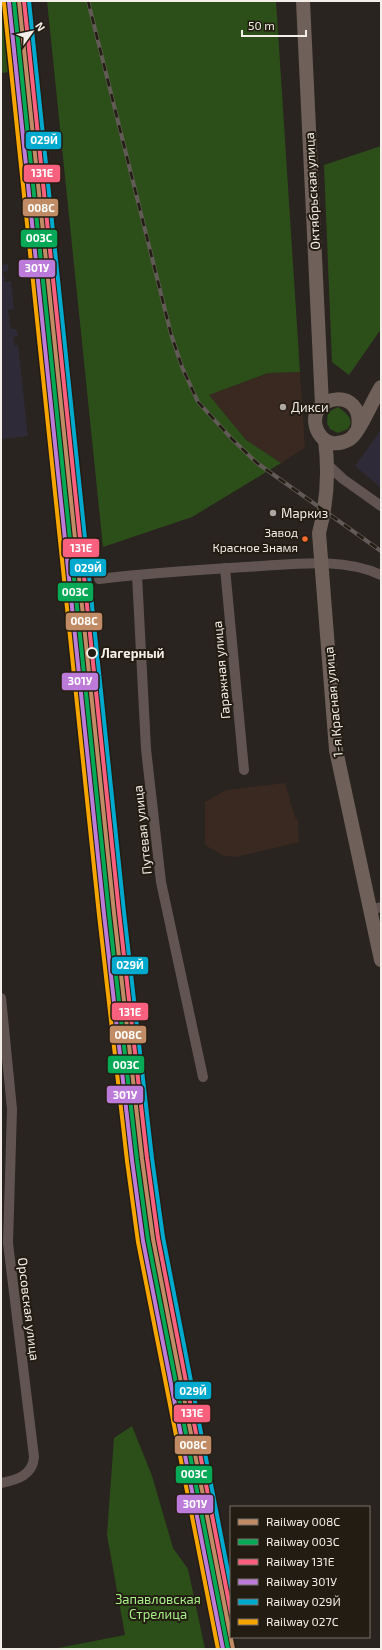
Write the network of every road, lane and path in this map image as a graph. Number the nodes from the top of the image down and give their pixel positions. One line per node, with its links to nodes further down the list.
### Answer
1 (303, 1): 4 (street, Октябрьская улица)
2 (381, 387): 3 (street)
3 (372, 400): 5 (street); 6 (street)
4 (328, 402): 5 (street); 7 (street)
5 (354, 406): 6 (street)
6 (358, 428): 8 (street)
7 (324, 440): 8 (street); 9 (street, 1-я Красная улица)
8 (343, 442): 9 (street)
9 (327, 464): 10 (street); 11 (street, 1-я Красная улица)
10 (381, 506)
11 (322, 563): 12 (street); 14 (street); 17 (street, 1-я Красная улица)
12 (225, 568): 13 (street); 16 (street, Гаражная улица)
13 (137, 575): 15 (street); 20 (street, Путевая улица)
14 (381, 575)
15 (99, 579)
16 (244, 770)
17 (376, 909): 18 (street, 1-я Красная улица)
18 (381, 960)
19 (1, 998): 21 (street, Орсовская улица)
20 (203, 1077)
21 (1, 1483)

